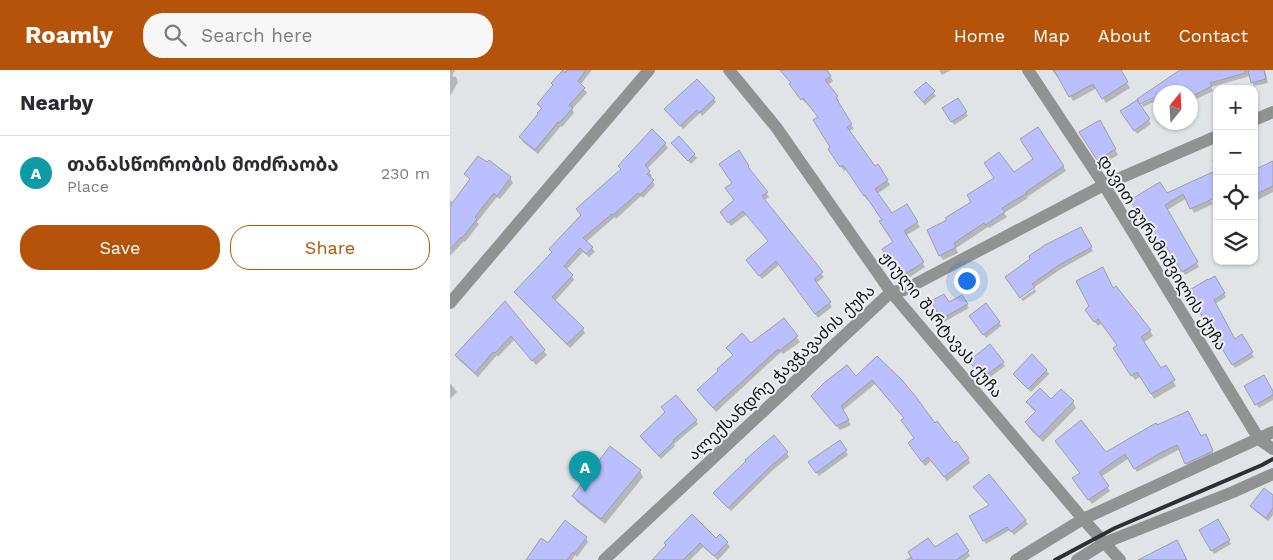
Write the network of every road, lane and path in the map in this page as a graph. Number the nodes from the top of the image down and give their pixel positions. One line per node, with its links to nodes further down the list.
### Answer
1 (649, 70): 9 (street)
2 (729, 70): 8 (street, ჟიული შარტავას ქუჩა)
3 (1028, 70): 7 (street, დავით გურამიშვილის ქუჩა)
4 (1273, 112): 5 (street)
5 (1258, 118)
6 (1213, 138): 7 (street, ალექსანდრე ჭავჭავაძის ქუჩა)
7 (1104, 185): 8 (street, ალექსანდრე ჭავჭავაძის ქუჩა); 11 (street, დავით გურამიშვილის ქუჩა)
8 (891, 292): 14 (street, ჟიული შარტავას ქუჩა); 16 (street, ალექსანდრე ჭავჭავაძის ქუჩა)
9 (450, 303)
10 (1273, 432): 11 (street)
11 (1259, 439): 12 (street, დავით გურამიშვილის ქუჩა); 14 (street)
12 (1273, 449)
13 (1273, 474): 15 (street)
14 (1083, 519): 15 (street, ჟიული შარტავას ქუჩა); 17 (street)
15 (1104, 543): 18 (street); 19 (street, ჟიული შარტავას ქუჩა)
16 (604, 560)
17 (1016, 560)
18 (1077, 560)
19 (1120, 560)

